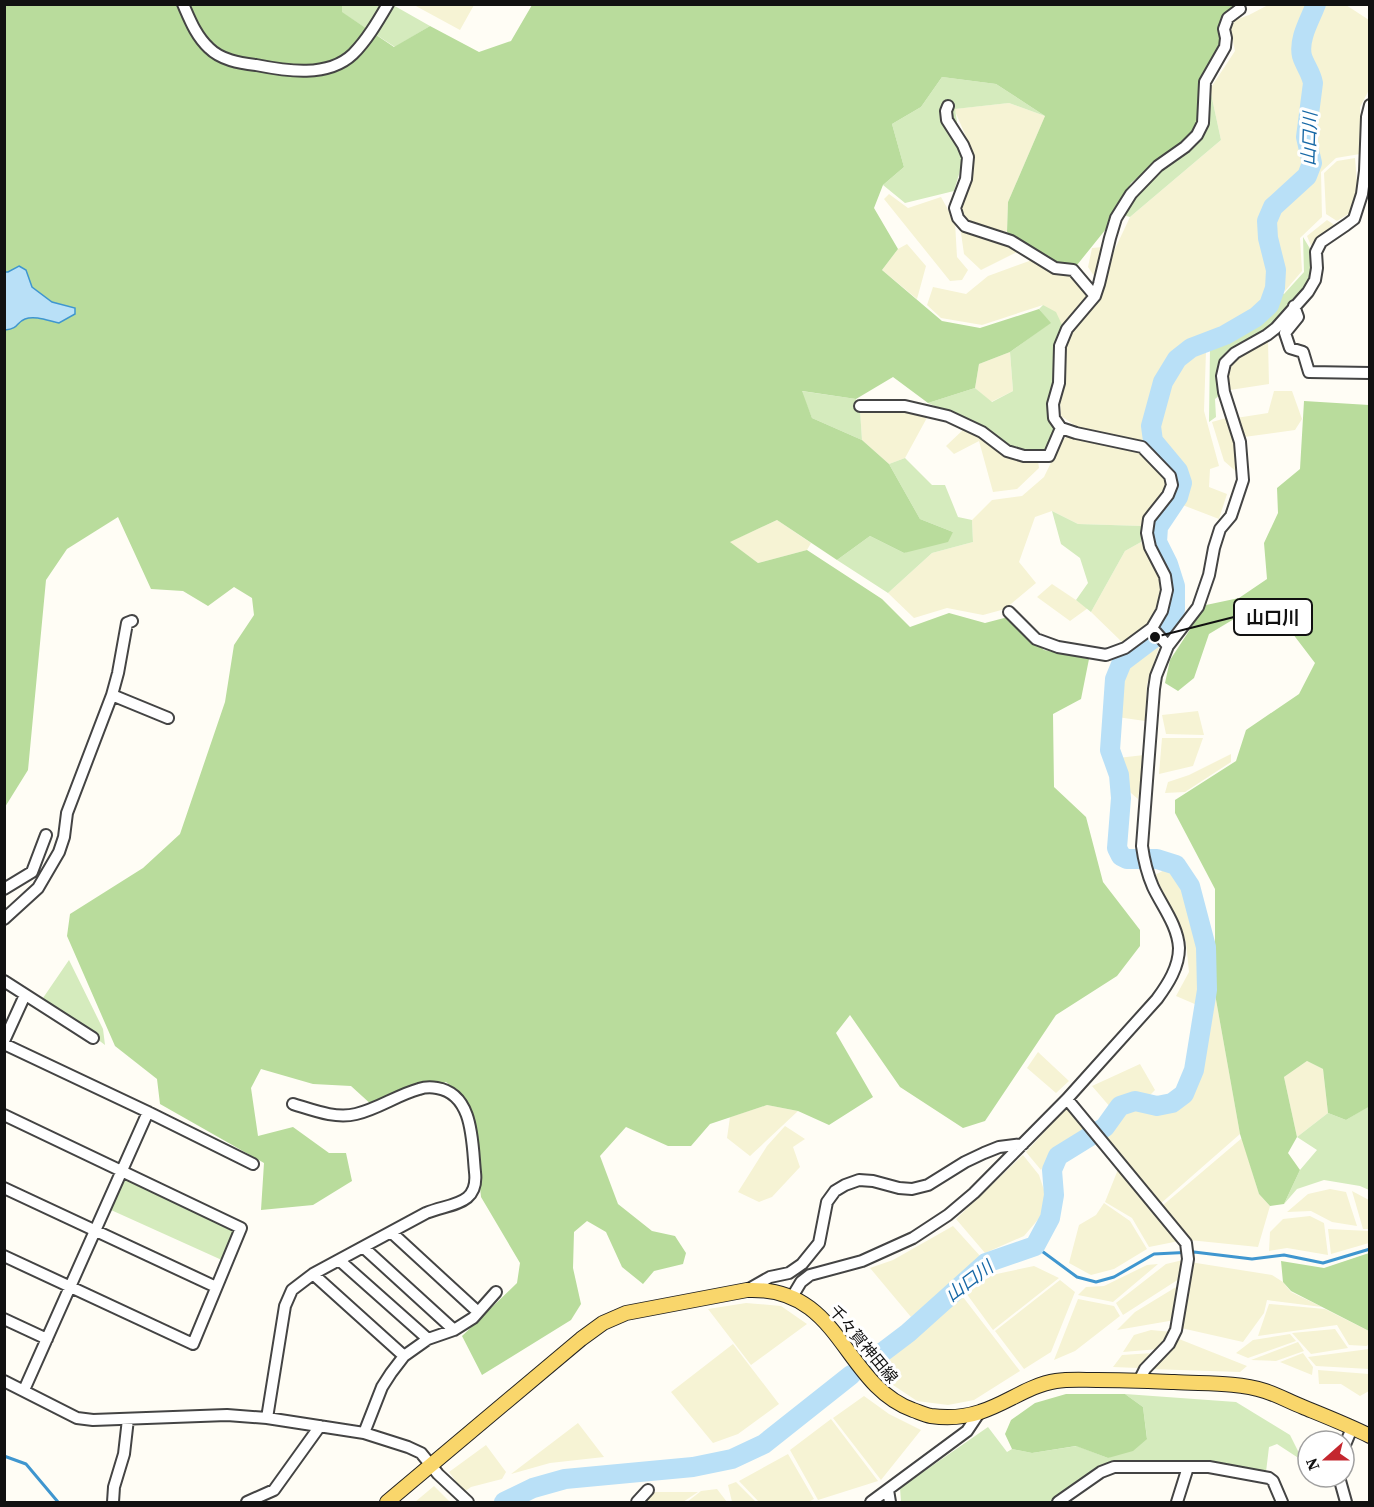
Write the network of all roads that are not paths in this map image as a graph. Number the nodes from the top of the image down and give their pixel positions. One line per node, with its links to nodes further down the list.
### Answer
1 (183, 4): 2 (street)
2 (388, 4)
3 (1240, 9): 7 (street)
4 (1370, 105): 6 (street)
5 (948, 106): 7 (street)
6 (1368, 116): 8 (street)
7 (1095, 296): 11 (street)
8 (1294, 306): 9 (street); 15 (street)
9 (1370, 373)
10 (860, 406): 11 (street)
11 (1061, 428): 14 (street)
12 (1009, 612): 14 (street)
13 (132, 621): 16 (street)
14 (1152, 627): 15 (street)
15 (1168, 646): 25 (street)
16 (112, 695): 17 (street); 20 (street)
17 (168, 718)
18 (46, 835): 19 (street)
19 (4, 889)
20 (4, 919)
21 (4, 981): 22 (street)
22 (25, 995): 23 (street); 24 (street)
23 (93, 1038)
24 (4, 1043): 27 (street)
25 (1066, 1099): 29 (street); 51 (street)
26 (293, 1104): 34 (street)
27 (148, 1112): 30 (street); 31 (street)
28 (4, 1115): 31 (street)
29 (1023, 1144): 41 (street); 43 (street)
30 (253, 1164)
31 (122, 1171): 33 (street); 40 (street)
32 (4, 1188): 33 (street)
33 (95, 1231): 39 (street); 40 (street)
34 (391, 1232): 35 (street); 44 (street)
35 (363, 1247): 37 (street); 46 (street)
36 (4, 1256): 39 (street)
37 (339, 1260): 38 (street); 48 (street)
38 (313, 1274): 49 (street); 54 (street)
39 (70, 1287): 40 (street); 47 (street)
40 (216, 1287)
41 (747, 1290): 43 (main road, 千々賀神田線); 60 (main road, 千々賀神田線)
42 (496, 1292): 44 (street)
43 (792, 1297): 53 (main road, 千々賀神田線)
44 (478, 1312): 46 (street)
45 (4, 1319): 47 (street)
46 (454, 1330): 48 (street)
47 (47, 1339): 52 (street)
48 (428, 1339): 49 (street)
49 (404, 1356): 58 (street)
50 (4, 1381): 52 (street)
51 (1139, 1381): 53 (main road, 千々賀神田線); 57 (main road, 千々賀神田線)
52 (24, 1390): 55 (street)
53 (979, 1413): 63 (street)
54 (267, 1418): 55 (street); 56 (street)
55 (128, 1419): 66 (street)
56 (320, 1426): 58 (street); 67 (street)
57 (1352, 1428): 59 (main road, 千々賀神田線)
58 (364, 1433): 60 (street)
59 (1370, 1436)
60 (432, 1466): 64 (street); 68 (main road, 千々賀神田線)
61 (1188, 1467): 65 (street); 72 (street); 73 (street)
62 (648, 1490): 69 (street)
63 (888, 1490): 70 (street); 71 (street)
64 (466, 1502)
65 (1064, 1502)
66 (113, 1503)
67 (247, 1503)
68 (387, 1503)
69 (637, 1503)
70 (871, 1503)
71 (890, 1503)
72 (1177, 1503)
73 (1282, 1503)

